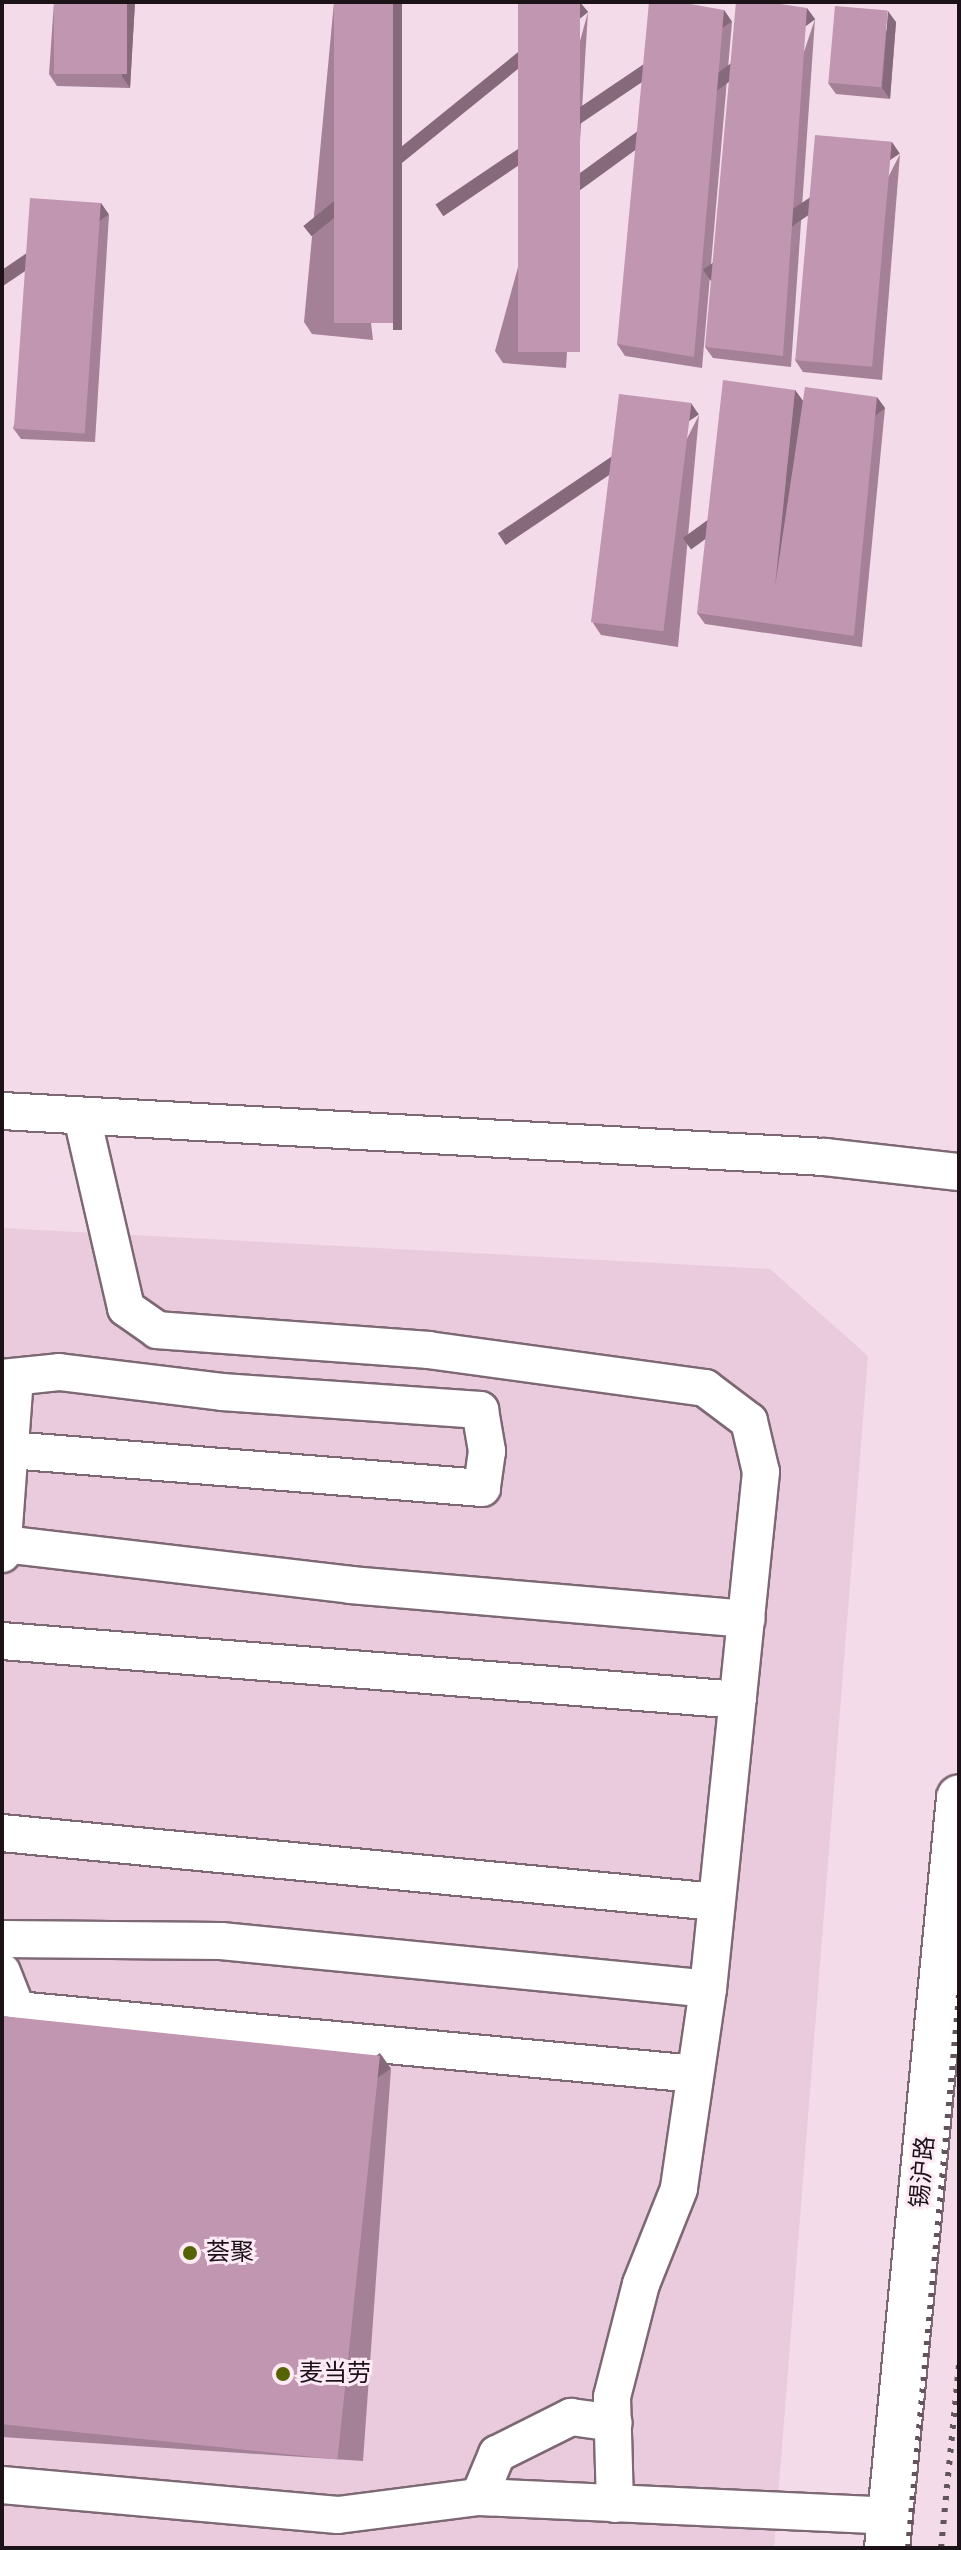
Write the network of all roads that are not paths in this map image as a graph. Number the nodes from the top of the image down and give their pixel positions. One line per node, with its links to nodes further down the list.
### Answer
1 (2, 1111): 2 (street)
2 (82, 1117): 3 (street); 8 (street)
3 (959, 1172)
4 (8, 1378): 5 (street); 5 (street)
5 (6, 1449): 6 (street)
6 (3, 1544): 7 (street); 8 (street)
7 (2, 1554)
8 (747, 1619): 10 (street)
9 (2, 1641): 10 (street)
10 (738, 1700): 13 (street)
11 (959, 1797): 22 (main road, 锡沪路)
12 (2, 1833): 13 (street)
13 (716, 1902): 16 (street)
14 (2, 1939): 16 (street)
15 (2, 1972): 17 (street)
16 (708, 1989): 17 (street)
17 (695, 2074): 18 (street)
18 (614, 2423): 20 (street); 21 (street)
19 (2, 2485): 20 (street)
20 (479, 2497): 21 (street)
21 (615, 2504): 22 (street)
22 (889, 2532)

